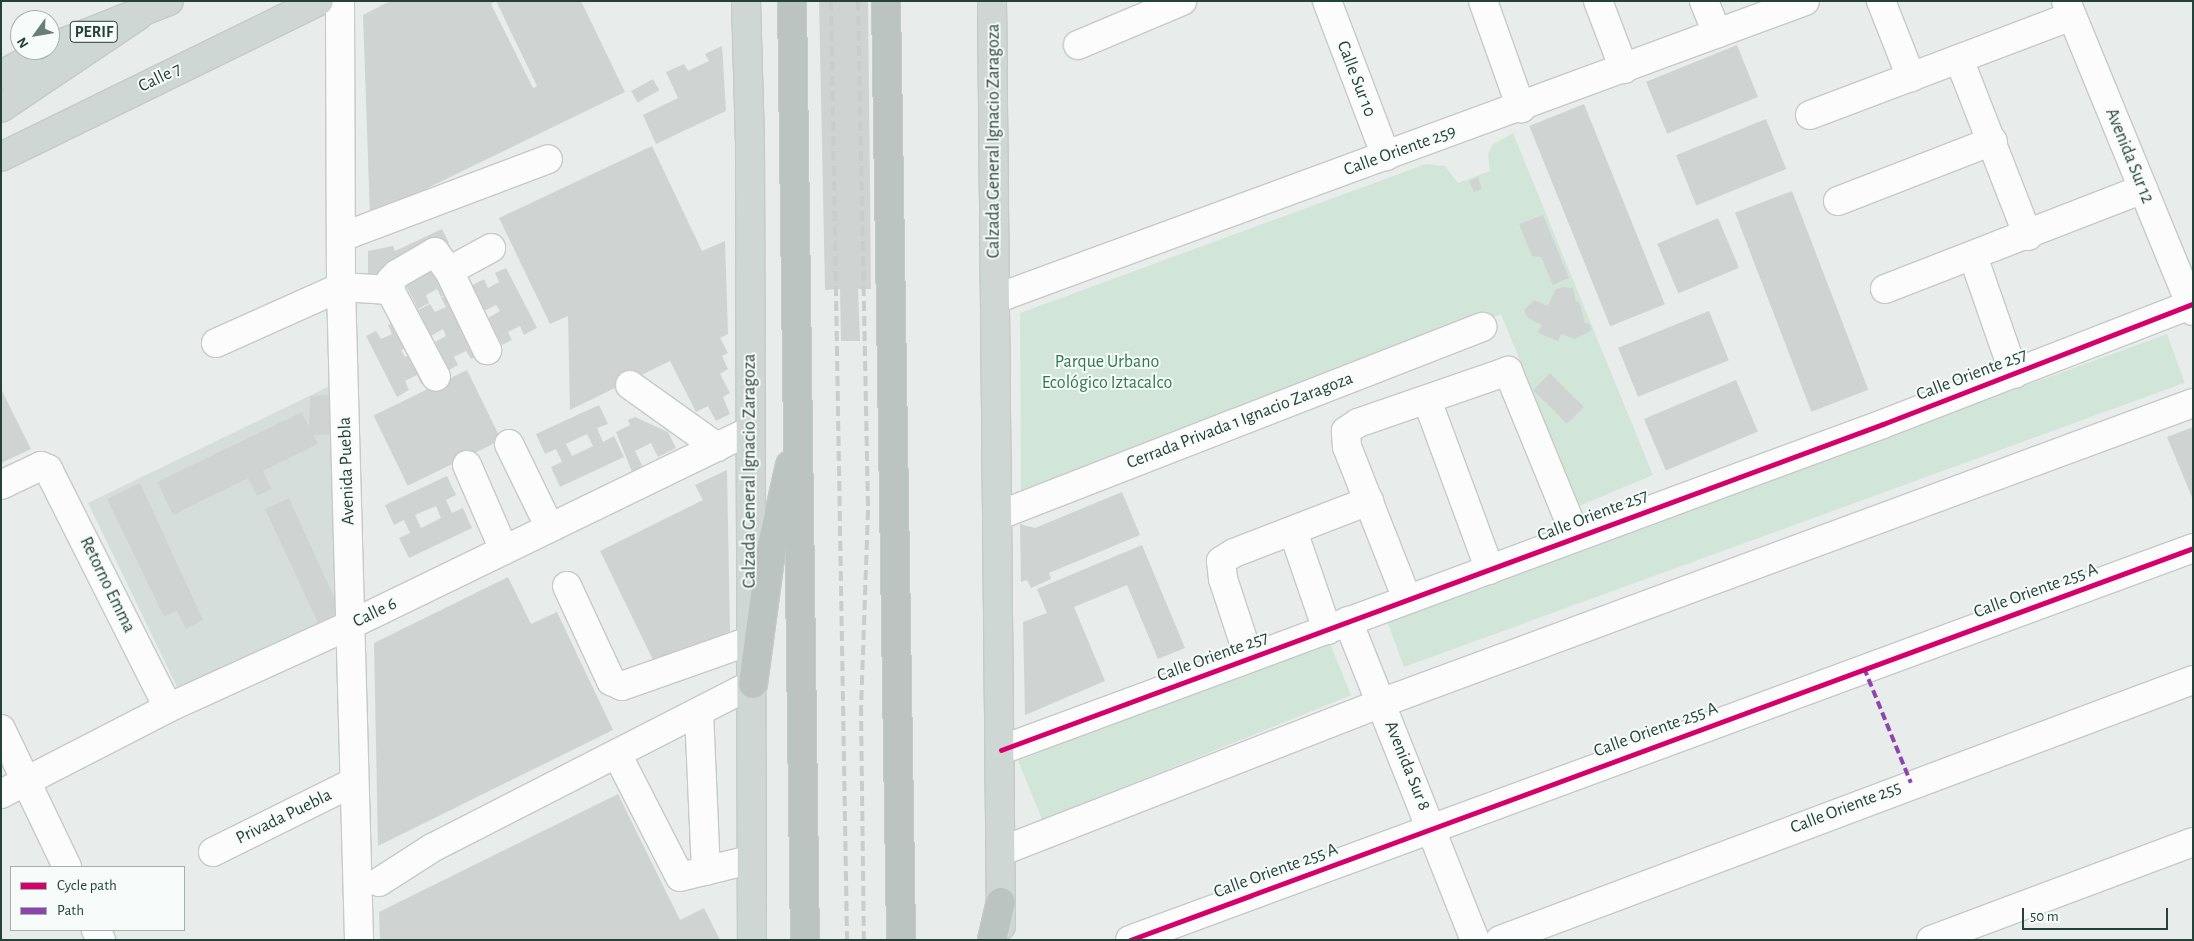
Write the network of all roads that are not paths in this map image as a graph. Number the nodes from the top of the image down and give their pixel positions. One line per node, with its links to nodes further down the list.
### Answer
1 (168, 1): 16 (main road, PERIF)
2 (319, 1): 30 (main road, Calle 7)
3 (340, 1): 35 (street, Avenida Puebla)
4 (746, 1): 52 (main road, Calzada General Ignacio Zaragoza)
5 (792, 1): 53 (highway)
6 (886, 1): 95 (highway)
7 (992, 1): 42 (main road, Calzada General Ignacio Zaragoza)
8 (1182, 1): 19 (street)
9 (1327, 1): 29 (street, Calle Sur 10)
10 (1483, 1): 26 (street)
11 (1598, 1): 22 (street)
12 (1704, 1): 17 (street)
13 (1805, 1): 17 (street, Calle Oriente 259)
14 (1881, 1): 24 (street)
15 (2069, 9): 20 (street); 32 (street, Avenida Sur 12)
16 (138, 16): 18 (main road, PERIF); 25 (main road, PERIF)
17 (1717, 34): 22 (street, Calle Oriente 259)
18 (60, 45)
19 (1078, 45)
20 (1959, 59): 24 (street); 28 (street)
21 (28, 60): 23 (main road, PERIF)
22 (1624, 69): 26 (street, Calle Oriente 259)
23 (1, 75)
24 (1910, 77): 27 (street)
25 (1, 108)
26 (1522, 108): 29 (street, Calle Oriente 259)
27 (1810, 115)
28 (1993, 141): 33 (street); 34 (street)
29 (1386, 156): 42 (street, Calle Oriente 259)
30 (1, 157)
31 (548, 159): 35 (street)
32 (2143, 189): 34 (street); 43 (street, Avenida Sur 12)
33 (1838, 201)
34 (2028, 236): 37 (street)
35 (342, 237): 39 (street, Avenida Puebla)
36 (491, 248): 38 (street)
37 (1973, 256): 40 (street); 47 (street)
38 (449, 271): 41 (street); 46 (street)
39 (341, 287): 41 (street); 45 (street); 68 (street, Avenida Puebla)
40 (1885, 289)
41 (390, 290): 48 (street)
42 (995, 299): 59 (main road, Calzada General Ignacio Zaragoza)
43 (2192, 307): 47 (street, Calle Oriente 257)
44 (1482, 327): 59 (street, Cerrada Privada 1 Ignacio Zaragoza)
45 (216, 343)
46 (487, 350)
47 (2014, 374): 62 (street, Calle Oriente 257)
48 (436, 377)
49 (630, 385): 55 (street)
50 (1427, 400): 58 (street); 62 (street); 65 (street)
51 (2193, 403): 74 (street)
52 (749, 431): 55 (street, Calle 6); 70 (main road, Calzada General Ignacio Zaragoza)
53 (798, 438): 73 (highway); 94 (highway)
54 (509, 444): 60 (street)
55 (717, 446): 60 (street, Calle 6)
56 (467, 465): 64 (street)
57 (1, 485): 75 (street, Retorno Emma)
58 (1369, 501): 61 (street); 67 (street)
59 (997, 516): 78 (main road, Calzada General Ignacio Zaragoza)
60 (550, 528): 64 (street, Calle 6)
61 (1293, 530): 69 (street, Avenida Sur 8); 71 (street)
62 (1576, 537): 65 (street, Calle Oriente 257)
63 (2193, 548): 83 (street, Calle Oriente 255 A)
64 (504, 550): 68 (street, Calle 6)
65 (1490, 570): 67 (street, Calle Oriente 257)
66 (567, 586): 70 (street)
67 (1408, 599): 69 (street, Calle Oriente 257)
68 (352, 624): 75 (street, Calle 6); 81 (street, Avenida Puebla)
69 (1338, 625): 71 (street, Calle Oriente 257); 74 (street, Avenida Sur 8)
70 (750, 642): 73 (main road, Calzada General Ignacio Zaragoza)
71 (1249, 658): 78 (street, Calle Oriente 257)
72 (2193, 680): 100 (street, Calle Oriente 255)
73 (753, 684): 76 (street); 87 (main road, Calzada General Ignacio Zaragoza)
74 (1381, 703): 83 (street, Avenida Sur 8); 85 (street)
75 (168, 708): 80 (street, Calle 6)
76 (699, 712): 79 (street); 89 (street)
77 (1, 729): 80 (street)
78 (1001, 750): 85 (main road, Calzada General Ignacio Zaragoza)
79 (617, 754): 89 (street); 90 (street)
80 (27, 781): 82 (street, Calle 6); 88 (street)
81 (354, 782): 86 (street, Privada Puebla); 92 (street, Avenida Puebla)
82 (1, 794)
83 (1431, 828): 98 (street, Calle Oriente 255 A); 99 (street, Avenida Sur 8)
84 (2193, 842): 101 (street)
85 (1002, 851): 91 (main road, Calzada General Ignacio Zaragoza)
86 (213, 852)
87 (750, 860): 89 (street); 93 (main road, Calzada General Ignacio Zaragoza)
88 (67, 866)
89 (706, 871)
90 (379, 872)
91 (1001, 902): 96 (highway); 97 (main road, Calzada General Ignacio Zaragoza)
92 (359, 940)
93 (752, 940)
94 (804, 940)
95 (901, 940)
96 (992, 940)
97 (1001, 940)
98 (1130, 940)
99 (1475, 940)
100 (1500, 940)
101 (1931, 940)

